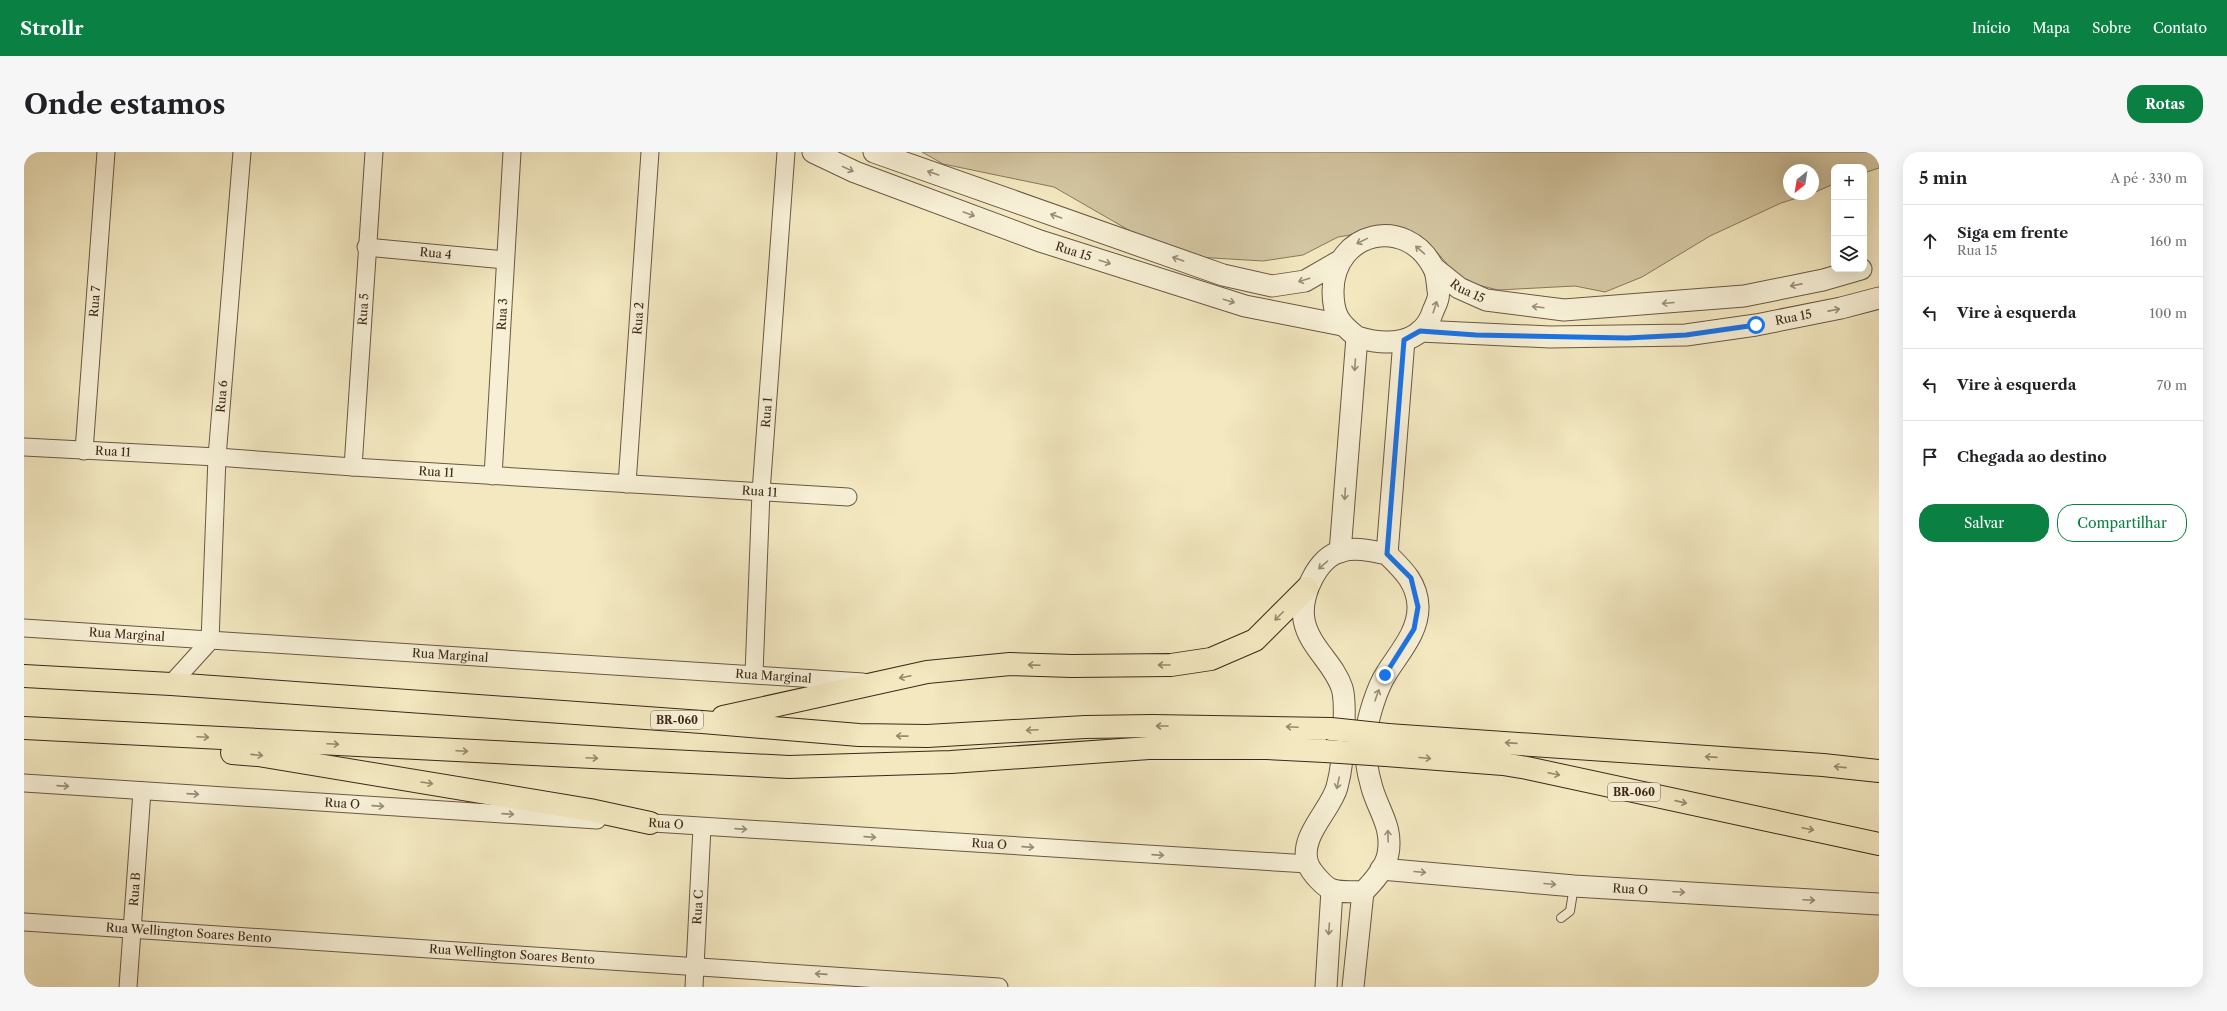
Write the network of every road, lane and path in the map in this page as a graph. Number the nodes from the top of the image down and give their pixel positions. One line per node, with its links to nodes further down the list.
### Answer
1 (106, 152): 20 (street, Rua 7)
2 (242, 152): 21 (street, Rua 6)
3 (374, 152): 9 (street, Rua 5)
4 (512, 152): 10 (street, Rua 3)
5 (650, 152): 24 (street, Rua 2)
6 (786, 152): 25 (street, Rua 1)
7 (812, 152): 17 (street, Rua 15, one-way to 17)
8 (874, 152): 11 (street, one-way to 8)
9 (366, 247): 10 (street, Rua 4); 22 (street, Rua 5)
10 (505, 260): 23 (street, Rua 3)
11 (1338, 262): 13 (street, one-way to 11); 17 (street)
12 (1879, 264): 14 (street, Rua 15)
13 (1434, 268): 15 (street, Rua 15, one-way to 13); 18 (street, one-way to 13)
14 (1867, 268)
15 (1852, 272)
16 (1879, 298): 18 (street, Rua 15, one-way to 16)
17 (1349, 331): 18 (street); 27 (street, one-way to 27)
18 (1412, 336): 28 (street)
19 (24, 447): 20 (street, Rua 11)
20 (84, 451): 21 (street, Rua 11)
21 (217, 457): 22 (street, Rua 11); 31 (street, Rua 6)
22 (353, 467): 23 (street, Rua 11)
23 (493, 476): 24 (street, Rua 11)
24 (627, 484): 25 (street, Rua 11)
25 (761, 492): 26 (street, Rua 11); 32 (street, Rua 1)
26 (848, 497)
27 (1340, 552): 28 (street); 29 (street, one-way to 29)
28 (1387, 554): 46 (street, one-way to 28)
29 (1307, 588): 34 (highway, one-way to 34); 45 (street, one-way to 45)
30 (24, 628): 31 (street, Rua Marginal)
31 (210, 641): 32 (street, Rua Marginal); 35 (street)
32 (754, 674): 34 (street, Rua Marginal)
33 (24, 676): 35 (highway, BR-060)
34 (877, 683): 36 (highway)
35 (171, 684): 36 (highway, BR-060)
36 (702, 722): 38 (highway, BR-060, one-way to 36, bridge)
37 (31, 729): 38 (highway, BR-060, one-way to 38, bridge); 42 (highway, one-way to 42)
38 (1387, 745): 39 (highway, BR-060, one-way to 38); 44 (highway, BR-060, one-way to 44)
39 (1879, 771)
40 (24, 783): 41 (street, Rua O, one-way to 41)
41 (142, 791): 42 (street, Rua O, one-way to 42); 53 (street, Rua B)
42 (650, 823): 43 (street, Rua O)
43 (702, 827): 45 (street, Rua O, one-way to 45); 54 (street, Rua C)
44 (1879, 844)
45 (1308, 864): 48 (street)
46 (1381, 869): 47 (street, Rua O, one-way to 47); 49 (street)
47 (1574, 886): 50 (street, Rua O, one-way to 50); 51 (lane)
48 (1332, 890): 49 (street); 58 (street, one-way to 58)
49 (1363, 892): 59 (street)
50 (1879, 904)
51 (1561, 918)
52 (24, 922): 53 (street, Rua Wellington Soares Bento)
53 (132, 929): 54 (street, Rua Wellington Soares Bento); 55 (street, Rua B)
54 (696, 966): 56 (street, Rua C); 57 (street, Rua Wellington Soares Bento, one-way to 54)
55 (128, 987)
56 (694, 987)
57 (999, 987)
58 (1326, 987)
59 (1352, 987)

